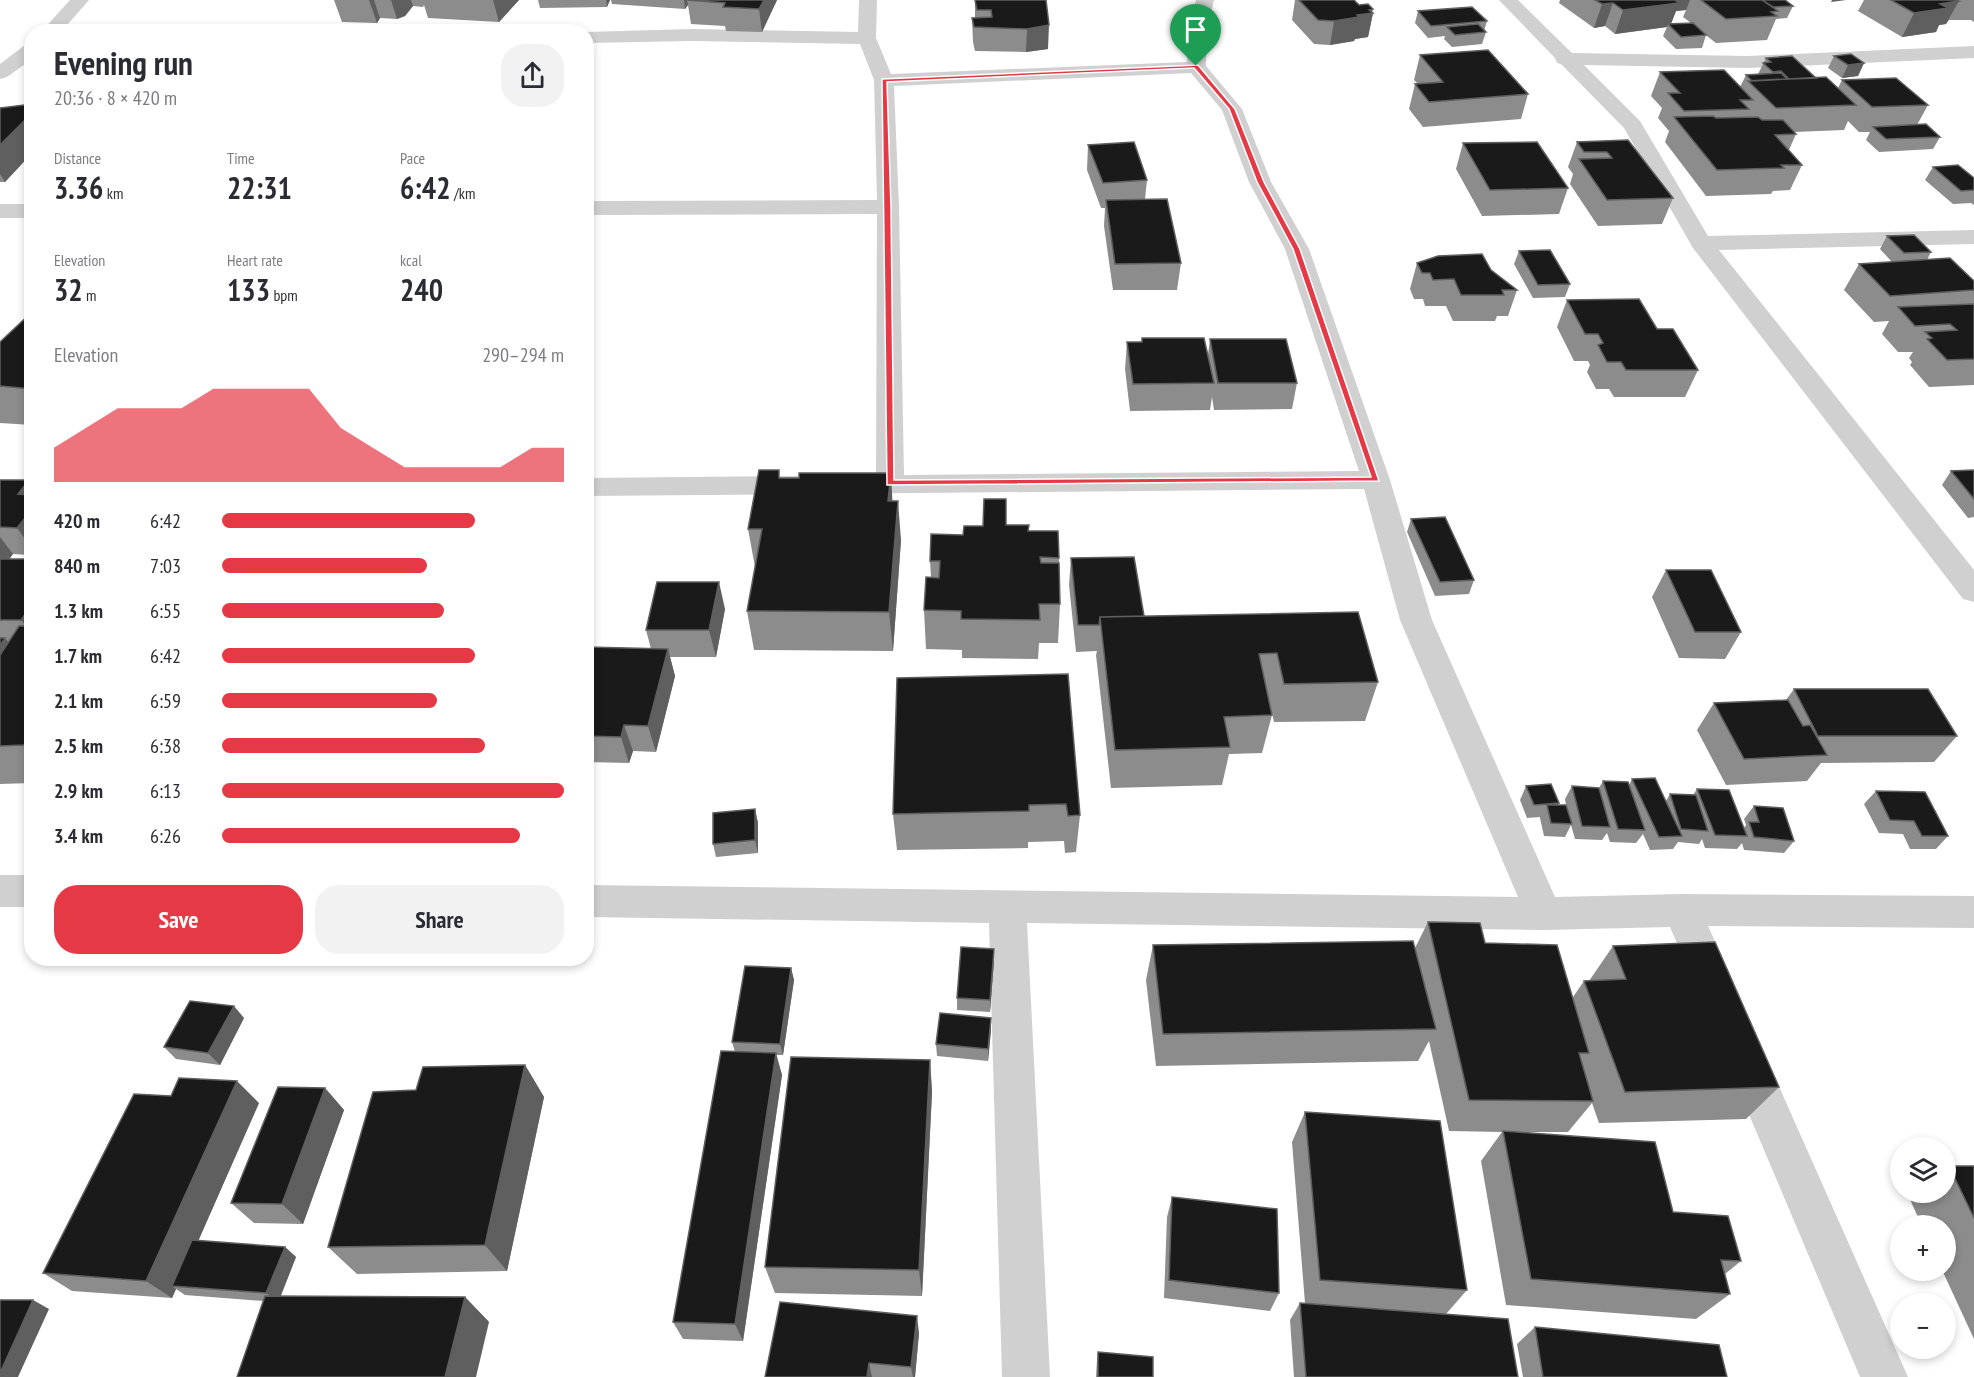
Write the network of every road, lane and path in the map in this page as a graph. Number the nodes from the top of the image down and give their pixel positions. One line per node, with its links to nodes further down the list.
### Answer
1 (80, 0): 5 (street)
2 (868, 0): 7 (street)
3 (1205, 0): 11 (street)
4 (1508, 0): 10 (street)
5 (58, 24)
6 (594, 37): 7 (street)
7 (867, 38): 13 (street)
8 (1974, 52): 10 (street)
9 (24, 55): 12 (street)
10 (1564, 59): 19 (street)
11 (1196, 66): 13 (street); 20 (street)
12 (0, 73)
13 (884, 80): 14 (street)
14 (888, 207): 15 (street); 21 (street)
15 (594, 208)
16 (0, 211): 17 (street)
17 (24, 211)
18 (1974, 237): 19 (street)
19 (1701, 243): 23 (street)
20 (1376, 480): 21 (street); 30 (street)
21 (890, 483): 22 (street)
22 (594, 487)
23 (1974, 591)
24 (0, 891): 25 (street)
25 (24, 891)
26 (594, 901): 27 (street)
27 (1007, 908): 30 (street); 31 (street)
28 (1682, 910): 29 (street); 30 (street); 32 (street)
29 (1974, 912)
30 (1544, 914)
31 (1026, 1377)
32 (1884, 1377)

